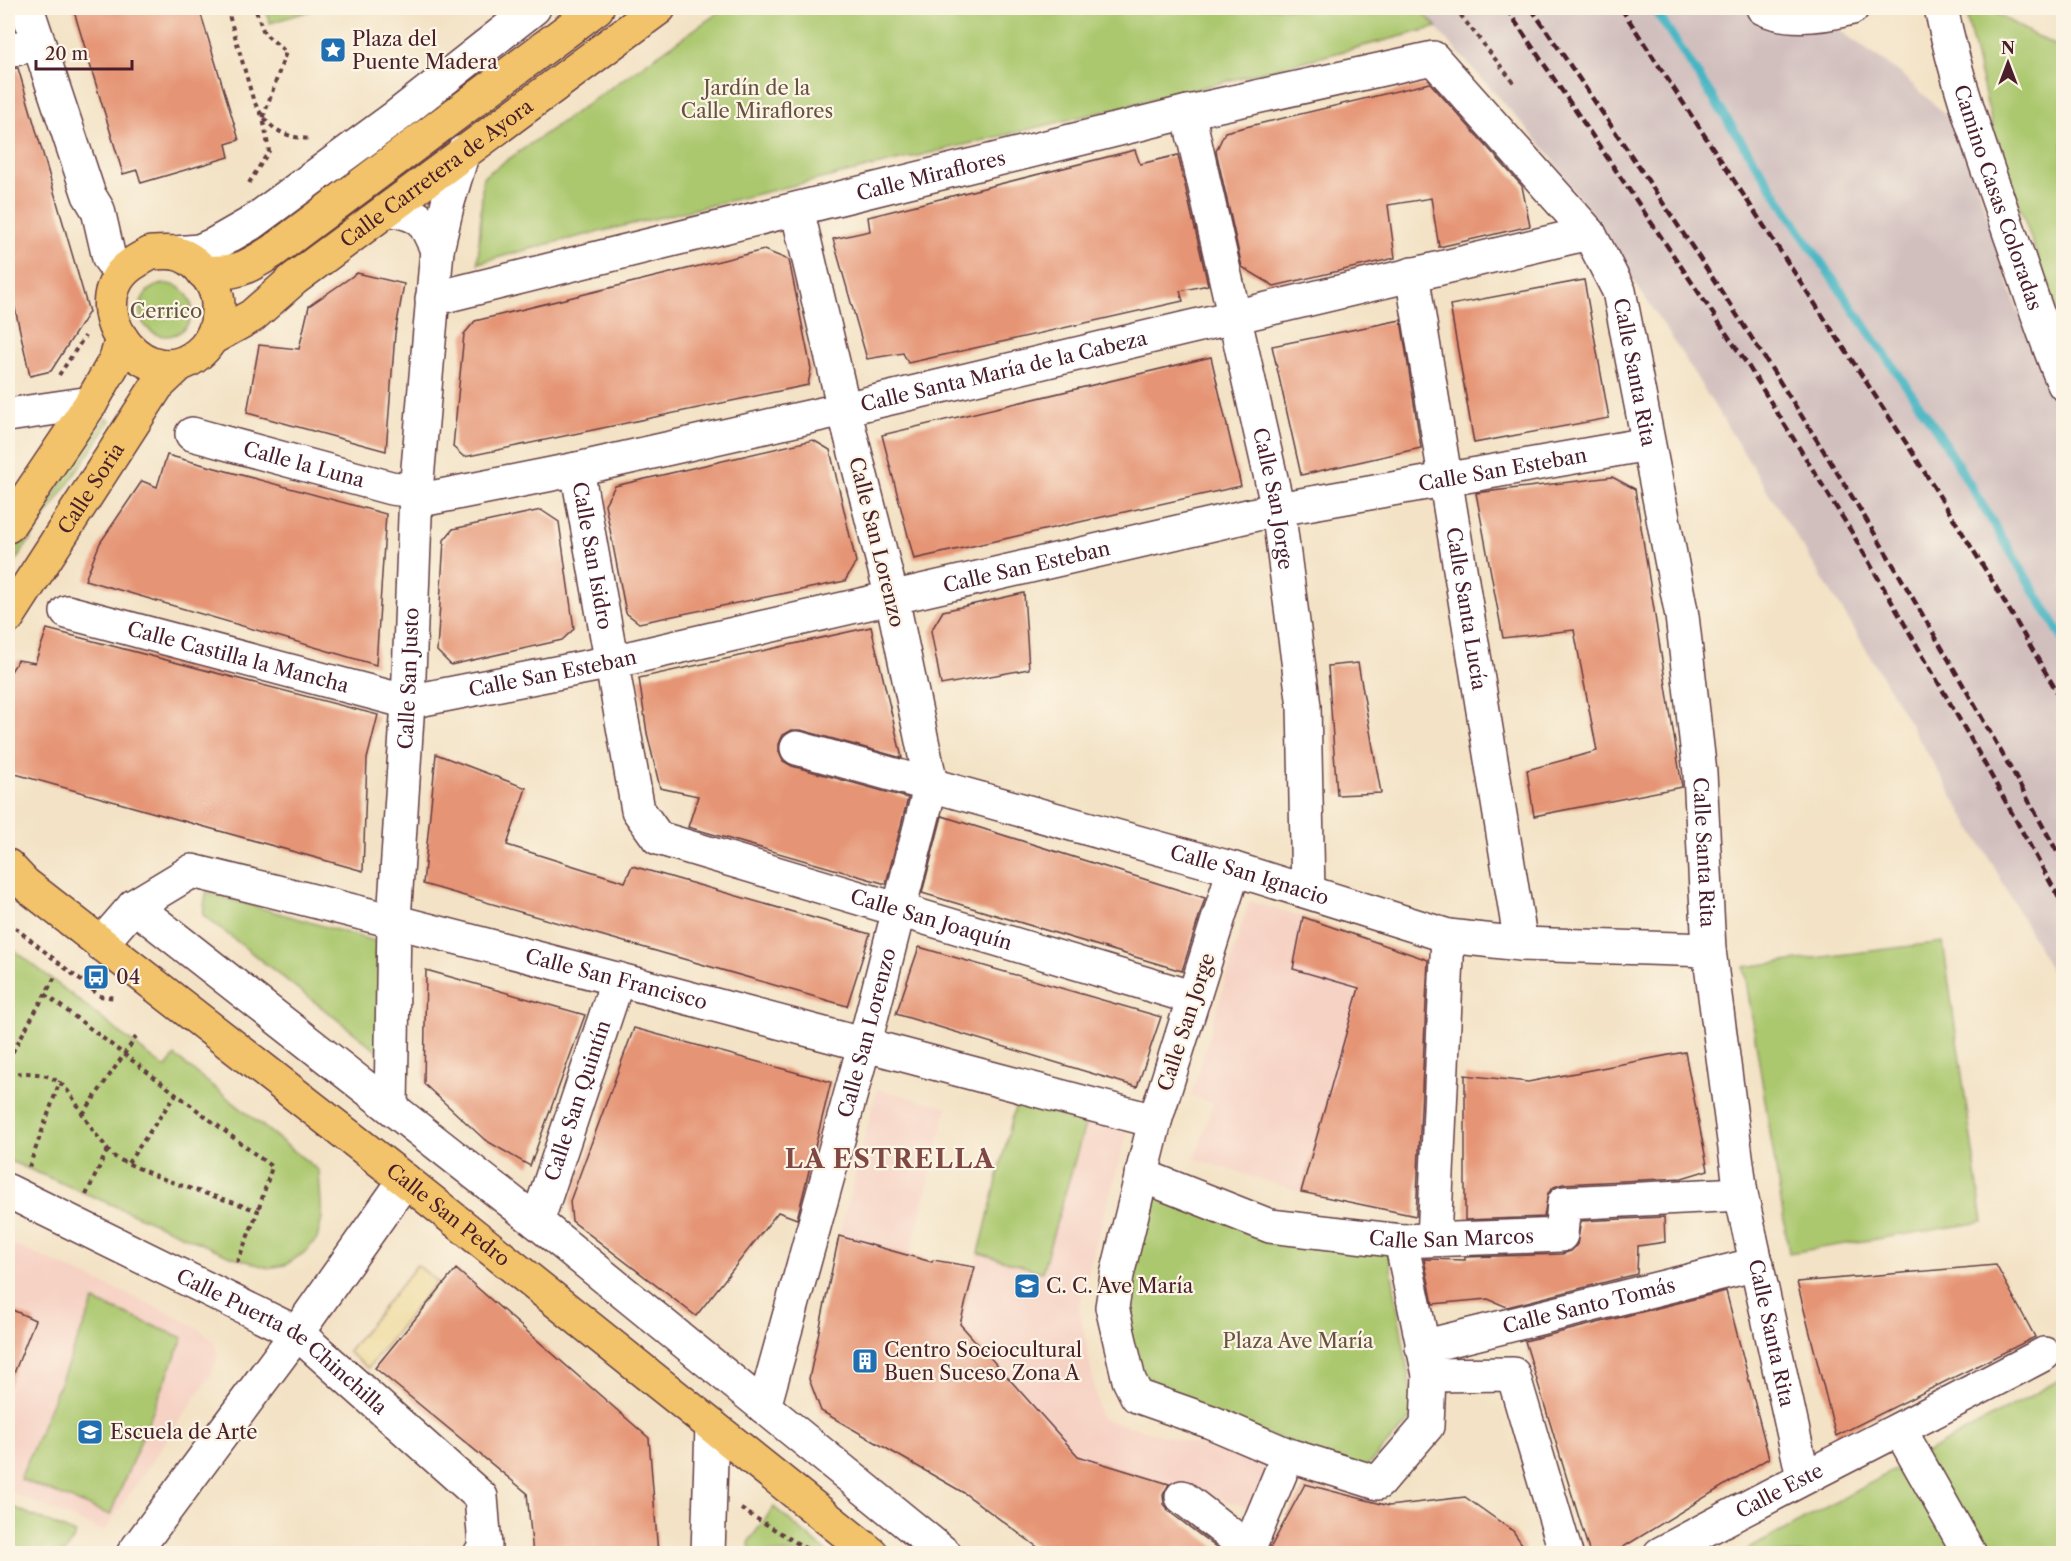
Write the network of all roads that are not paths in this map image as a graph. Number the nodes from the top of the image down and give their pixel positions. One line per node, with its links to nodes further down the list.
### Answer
1 (27, 8): 8 (street)
2 (534, 8): 16 (street)
3 (597, 8): 17 (main road, Calle Carretera de Ayora)
4 (659, 8): 11 (main road, Calle Carretera de Ayora)
5 (1763, 8): 6 (street)
6 (1852, 8)
7 (1941, 8): 25 (street, Camino Casas Coloradas)
8 (22, 47): 18 (street)
9 (1433, 58): 10 (street, Calle Miraflores); 14 (street, Calle Santa Rita)
10 (1188, 112): 13 (street, Calle Miraflores); 21 (street, Calle San Jorge)
11 (463, 152): 12 (main road, Calle Carretera de Ayora); 15 (street, Calle San Justo)
12 (389, 209): 15 (street); 22 (main road, Calle Carretera de Ayora)
13 (797, 209): 20 (street, Calle Miraflores); 27 (street, Calle San Lorenzo)
14 (1589, 233): 19 (street, Calle Santa María de la Cabeza); 30 (street, Calle Santa Rita)
15 (437, 250): 20 (street, Calle San Justo)
16 (174, 253): 17 (main road); 18 (main road)
17 (203, 272): 22 (main road)
18 (121, 274): 23 (main road)
19 (1412, 274): 21 (street, Calle Santa María de la Cabeza); 32 (street, Calle Santa Lucía)
20 (432, 299): 33 (street, Calle San Justo)
21 (1236, 315): 27 (street, Calle Santa María de la Cabeza); 34 (street, Calle San Jorge)
22 (212, 338): 24 (main road)
23 (122, 339): 24 (main road); 26 (main road)
24 (179, 365): 38 (main road, Calle Soria)
25 (2064, 384)
26 (91, 403): 28 (street); 35 (main road)
27 (844, 409): 31 (street, Calle Santa María de la Cabeza); 36 (street, Calle San Lorenzo)
28 (8, 415)
29 (192, 434): 33 (street, Calle la Luna)
30 (1648, 444): 32 (street, Calle San Esteban); 53 (street, Calle Santa Rita)
31 (577, 469): 33 (street, Calle Santa María de la Cabeza); 39 (street, Calle San Isidro)
32 (1447, 478): 34 (street, Calle San Esteban); 52 (street, Calle Santa Lucía)
33 (416, 496): 40 (street, Calle San Justo)
34 (1278, 509): 36 (street, Calle San Esteban); 46 (street, Calle San Jorge)
35 (8, 526)
36 (892, 598): 39 (street, Calle San Esteban); 42 (street, Calle San Lorenzo)
37 (67, 612): 40 (street, Calle Castilla la Mancha)
38 (8, 616)
39 (612, 662): 40 (street, Calle San Esteban); 43 (street, Calle San Isidro)
40 (408, 702): 49 (street, Calle San Justo)
41 (797, 748): 42 (street, Calle San Ignacio)
42 (931, 784): 44 (street, Calle San Ignacio); 48 (street, Calle San Lorenzo)
43 (669, 842): 48 (street, Calle San Joaquín)
44 (1234, 869): 46 (street, Calle San Ignacio); 55 (street, Calle San Jorge)
45 (12, 875): 51 (main road, Calle San Pedro)
46 (1308, 891): 50 (street, Calle San Ignacio)
47 (134, 906): 49 (street, Calle San Francisco); 51 (street, Calle San Francisco); 57 (street)
48 (900, 909): 55 (street, Calle San Joaquín); 56 (street, Calle San Lorenzo)
49 (394, 920): 54 (street, Calle San Francisco); 57 (street, Calle San Justo)
50 (1448, 936): 52 (street, Calle San Ignacio); 64 (street)
51 (101, 944): 60 (main road, Calle San Pedro)
52 (1521, 944): 53 (street, Calle San Ignacio)
53 (1709, 950): 62 (street, Calle Santa Rita)
54 (618, 979): 56 (street, Calle San Francisco); 63 (street, Calle San Quintín)
55 (1194, 998): 58 (street, Calle San Jorge)
56 (864, 1046): 58 (street, Calle San Francisco); 70 (street, Calle San Lorenzo)
57 (391, 1107): 63 (street)
58 (1155, 1121): 59 (street, Calle San Jorge)
59 (1141, 1175): 65 (street, Calle San Marcos); 73 (street)
60 (405, 1180): 67 (street); 71 (main road, Calle San Pedro)
61 (17, 1182): 67 (street, Calle Puerta de Chinchilla)
62 (1742, 1194): 64 (street, Calle San Marcos); 66 (street, Calle Santa Rita)
63 (537, 1222): 70 (street)
64 (1434, 1239): 65 (street, Calle San Marcos)
65 (1401, 1241): 69 (street)
66 (1757, 1264): 69 (street, Calle Santo Tomás); 74 (street, Calle Santa Rita)
67 (297, 1333): 76 (street); 77 (street, Calle Puerta de Chinchilla)
68 (2044, 1354): 72 (street, Calle Este)
69 (1425, 1361): 73 (street); 81 (street)
70 (764, 1407): 80 (street)
71 (712, 1425): 78 (street); 79 (main road, Calle San Pedro)
72 (1900, 1430): 74 (street, Calle Este); 83 (street)
73 (1288, 1455): 75 (street)
74 (1803, 1477): 82 (street, Calle Este)
75 (1182, 1497)
76 (133, 1554)
77 (480, 1554)
78 (708, 1554)
79 (872, 1554)
80 (945, 1554)
81 (1566, 1554)
82 (1660, 1554)
83 (1970, 1554)

